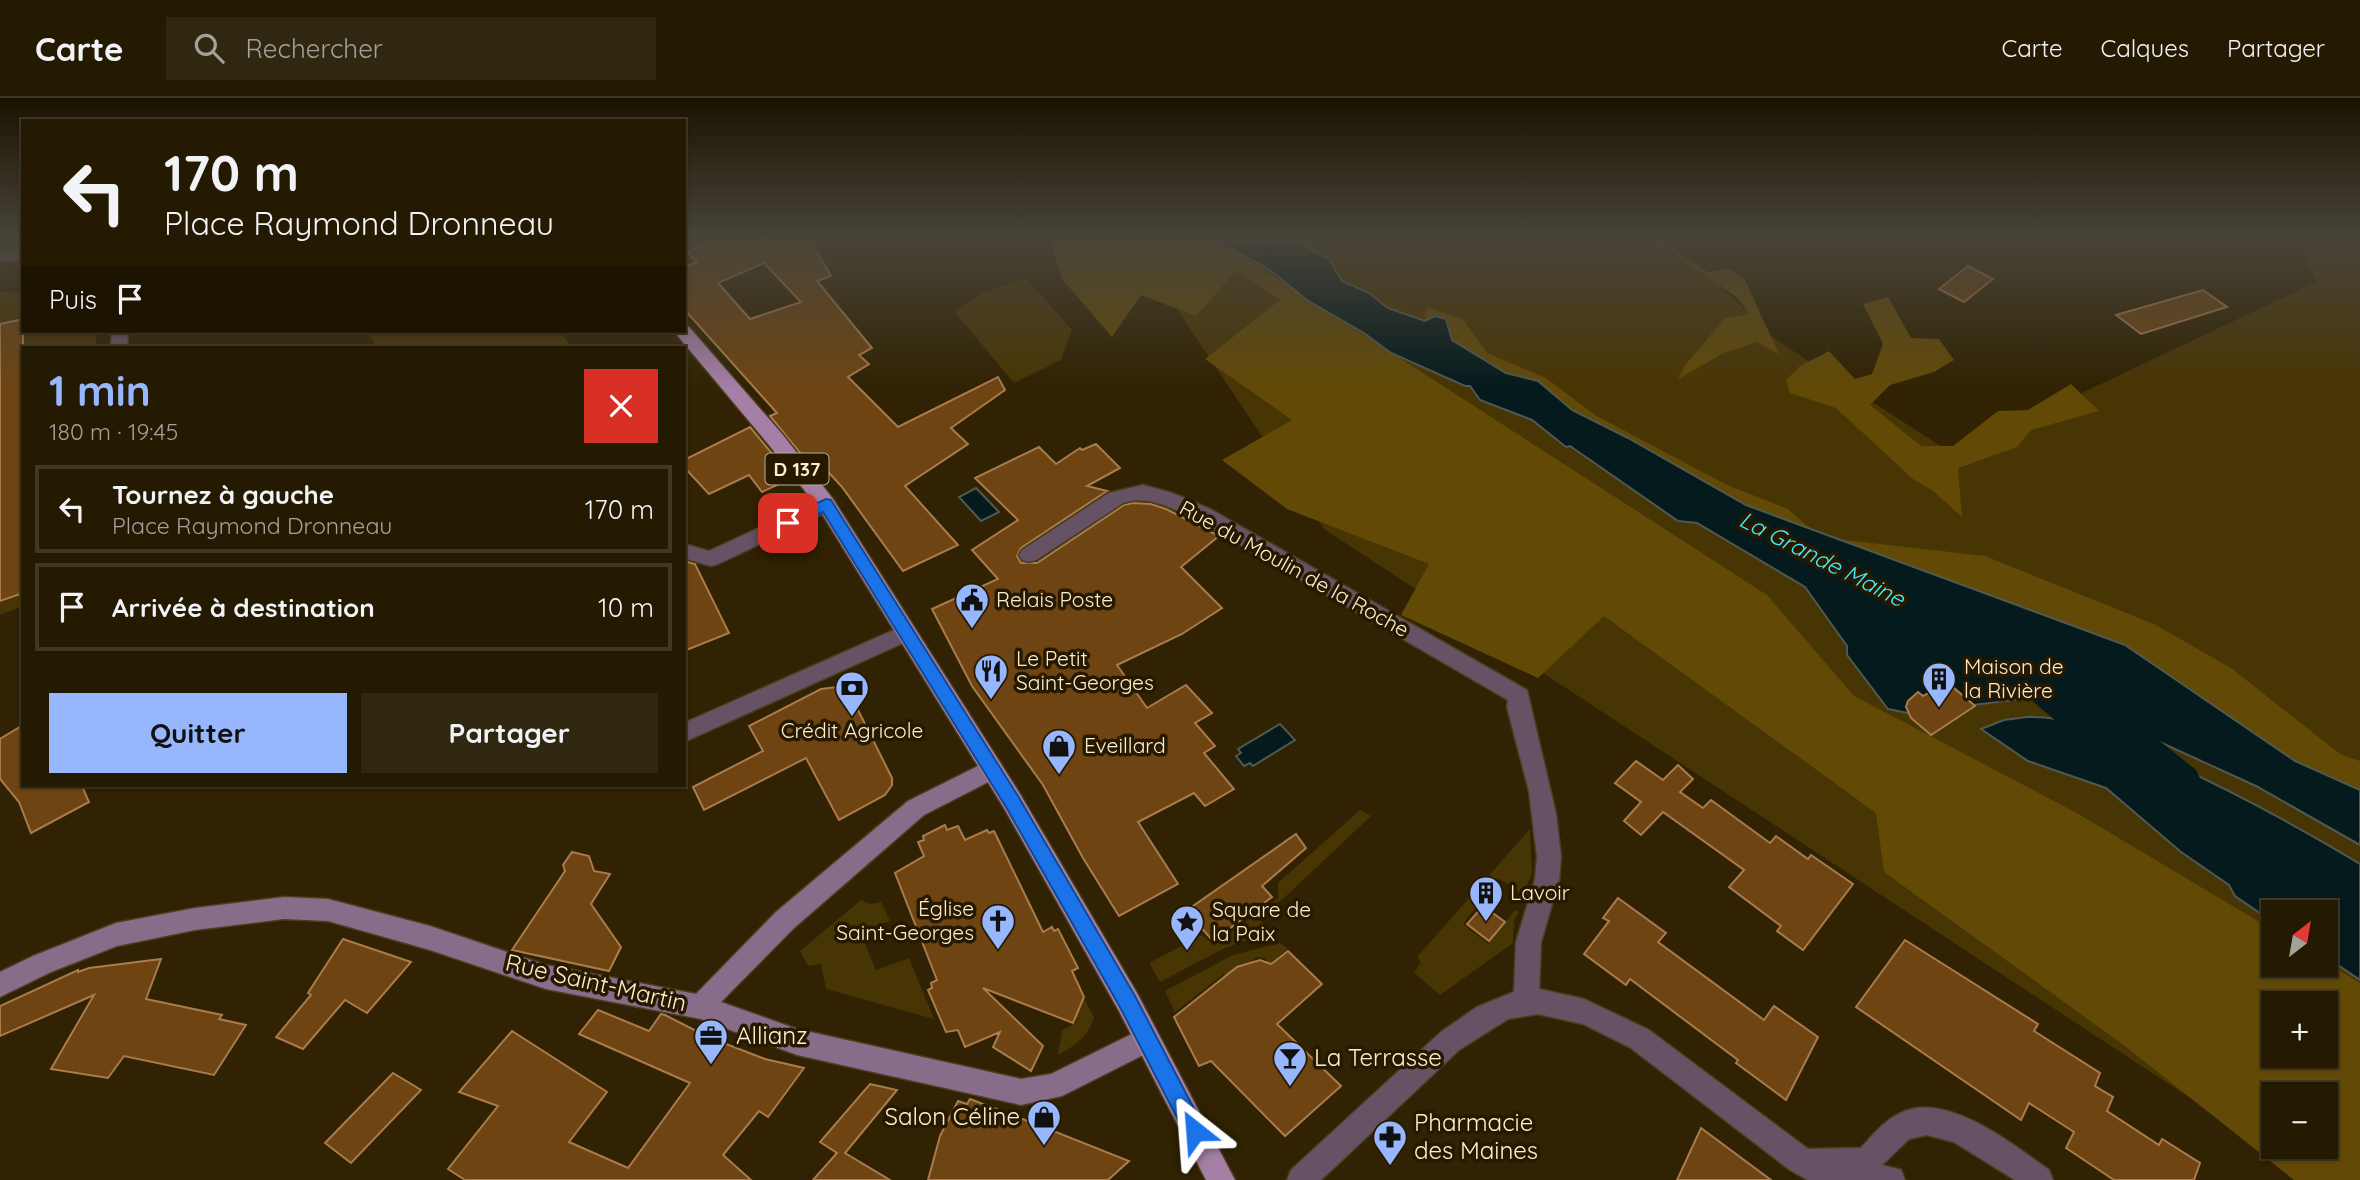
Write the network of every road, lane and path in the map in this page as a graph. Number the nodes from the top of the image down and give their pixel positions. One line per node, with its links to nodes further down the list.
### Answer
1 (685, 333): 2 (main road, D 137)
2 (826, 504): 3 (street); 5 (main road, D 137)
3 (686, 552)
4 (1029, 555): 9 (street, Rue du Moulin de la Roche)
5 (905, 633): 6 (street); 7 (main road, D 137)
6 (686, 732)
7 (992, 769): 10 (main road); 11 (main road, D 137)
8 (0, 985): 10 (main road, Rue Saint-Martin)
9 (1528, 1002): 12 (street); 14 (street)
10 (701, 1007): 11 (main road, Rue Saint-Martin)
11 (1146, 1040): 13 (main road, D 137)
12 (1800, 1160): 15 (street); 16 (street)
13 (1221, 1180)
14 (1301, 1180)
15 (1891, 1180)
16 (2039, 1180)

